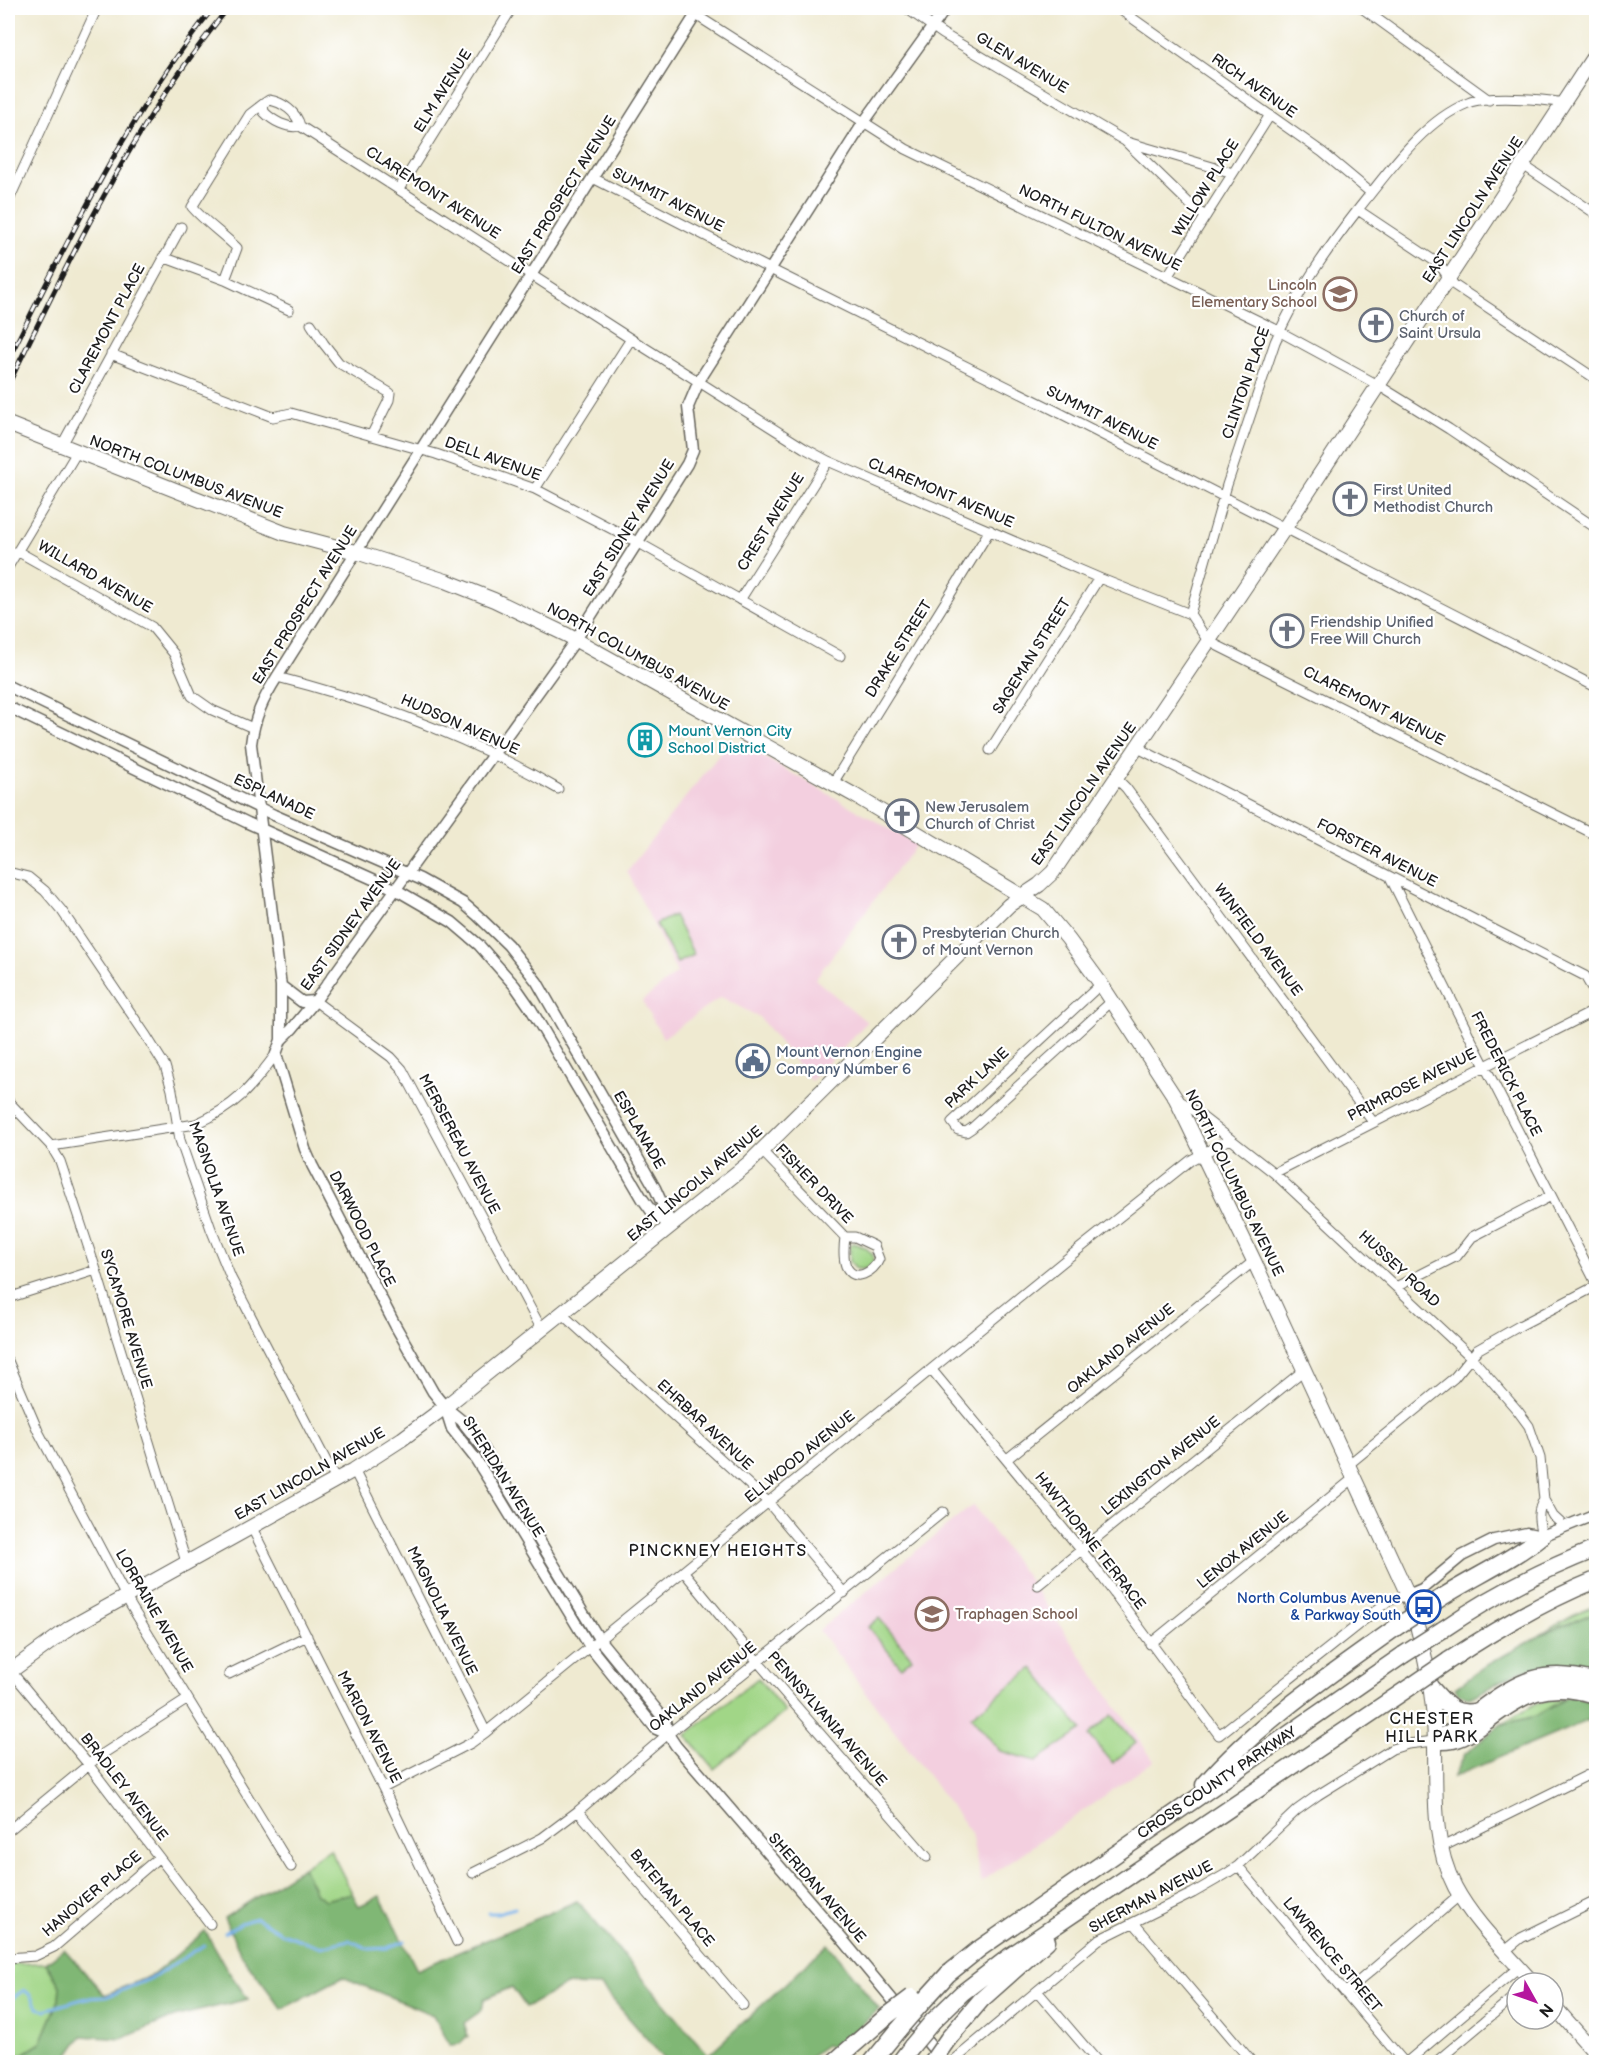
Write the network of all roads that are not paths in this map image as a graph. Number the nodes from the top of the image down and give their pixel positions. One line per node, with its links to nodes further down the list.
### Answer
1 (97, 8): 23 (street)
2 (512, 8): 21 (street, ELM AVENUE)
3 (685, 8): 8 (street, NORTH FULTON AVENUE)
4 (906, 8): 9 (street, GLEN AVENUE)
5 (946, 8): 9 (street, EAST SIDNEY AVENUE)
6 (1118, 8): 14 (street, RICH AVENUE)
7 (1362, 8): 11 (street)
8 (698, 11): 15 (street, NORTH FULTON AVENUE); 20 (street, EAST PROSPECT AVENUE)
9 (932, 27): 15 (street, EAST SIDNEY AVENUE); 17 (street, GLEN AVENUE)
10 (1596, 53): 12 (main road, EAST LINCOLN AVENUE)
11 (1489, 100): 12 (street, CLINTON PLACE); 22 (street, CLINTON PLACE)
12 (1563, 103): 18 (main road, EAST LINCOLN AVENUE)
13 (263, 104): 16 (street, CLAREMONT AVENUE); 16 (street, CLAREMONT AVENUE); 33 (street)
14 (1269, 115): 19 (street, WILLOW PLACE); 22 (street, RICH AVENUE)
15 (864, 122): 29 (street, EAST SIDNEY AVENUE); 32 (street, NORTH FULTON AVENUE)
16 (300, 126): 21 (street, CLAREMONT AVENUE)
17 (1125, 141): 19 (street, GLEN AVENUE); 26 (street, GLEN AVENUE)
18 (1523, 165): 25 (street); 31 (main road, EAST LINCOLN AVENUE)
19 (1233, 173): 26 (street, WILLOW PLACE)
20 (593, 178): 29 (street, SUMMIT AVENUE); 30 (street, EAST PROSPECT AVENUE)
21 (399, 189): 30 (street, CLAREMONT AVENUE)
22 (1370, 192): 24 (street, CLINTON PLACE)
23 (8, 202)
24 (1358, 210): 31 (street); 36 (street, CLINTON PLACE)
25 (1596, 214)
26 (1206, 216): 32 (street, WILLOW PLACE)
27 (181, 227): 28 (street, CLAREMONT PLACE)
28 (163, 257): 33 (street); 38 (street, CLAREMONT PLACE)
29 (770, 269): 40 (street, EAST SIDNEY AVENUE); 49 (street, SUMMIT AVENUE)
30 (532, 274): 37 (street, CLAREMONT AVENUE); 45 (street, EAST PROSPECT AVENUE)
31 (1448, 277): 39 (street); 41 (main road, EAST LINCOLN AVENUE)
32 (1167, 278): 36 (street, NORTH FULTON AVENUE)
33 (225, 280): 34 (street)
34 (289, 310)
35 (311, 324): 43 (street)
36 (1279, 332): 41 (street, NORTH FULTON AVENUE); 49 (street, CLINTON PLACE)
37 (631, 339): 40 (street, CLAREMONT AVENUE); 48 (street)
38 (111, 354): 43 (street, DELL AVENUE); 44 (street, CLAREMONT PLACE)
39 (1596, 379)
40 (699, 381): 47 (street, CLAREMONT AVENUE); 53 (street, EAST SIDNEY AVENUE)
41 (1378, 385): 50 (street, NORTH FULTON AVENUE); 51 (main road, EAST LINCOLN AVENUE)
42 (8, 424): 44 (main road, NORTH COLUMBUS AVENUE)
43 (371, 436): 45 (street, DELL AVENUE)
44 (62, 445): 46 (main road, NORTH COLUMBUS AVENUE)
45 (422, 449): 48 (street, DELL AVENUE); 55 (street, EAST PROSPECT AVENUE)
46 (77, 452): 54 (street); 55 (main road, NORTH COLUMBUS AVENUE)
47 (828, 461): 52 (street, CLAREMONT AVENUE); 58 (street, CREST AVENUE)
48 (535, 489): 53 (street, DELL AVENUE)
49 (1223, 497): 51 (street, SUMMIT AVENUE); 59 (street, CLINTON PLACE)
50 (1596, 528)
51 (1284, 529): 60 (main road, EAST LINCOLN AVENUE); 65 (street, SUMMIT AVENUE)
52 (990, 530): 57 (street, CLAREMONT AVENUE); 72 (street, DRAKE STREET)
53 (639, 543): 58 (street, DELL AVENUE); 61 (street, EAST SIDNEY AVENUE)
54 (18, 551): 56 (street); 67 (street, WILLARD AVENUE)
55 (356, 552): 61 (main road, NORTH COLUMBUS AVENUE); 63 (street, EAST PROSPECT AVENUE)
56 (8, 567)
57 (1099, 578): 59 (street, CLAREMONT AVENUE); 69 (street, SAGEMAN STREET)
58 (740, 600): 62 (street, DELL AVENUE)
59 (1190, 614): 60 (street, CLAREMONT AVENUE)
60 (1208, 640): 68 (main road, EAST LINCOLN AVENUE); 76 (street, CLAREMONT AVENUE)
61 (575, 641): 70 (street, EAST SIDNEY AVENUE); 72 (main road, NORTH COLUMBUS AVENUE)
62 (840, 656)
63 (277, 677): 67 (street, EAST PROSPECT AVENUE); 70 (street, HUDSON AVENUE)
64 (8, 686): 74 (street, ESPLANADE)
65 (1596, 687)
66 (8, 707): 75 (street, ESPLANADE)
67 (253, 728): 74 (street, EAST PROSPECT AVENUE)
68 (1136, 747): 71 (main road, EAST LINCOLN AVENUE); 79 (street, FORSTER AVENUE)
69 (990, 750)
70 (493, 754): 73 (street, HUDSON AVENUE); 78 (street, EAST SIDNEY AVENUE)
71 (1116, 778): 81 (main road, EAST LINCOLN AVENUE); 93 (street, WINFIELD AVENUE)
72 (833, 783): 81 (main road, NORTH COLUMBUS AVENUE)
73 (558, 789)
74 (258, 808): 75 (street, EAST PROSPECT AVENUE); 78 (street, ESPLANADE)
75 (261, 828): 80 (street, ESPLANADE); 83 (street, EAST PROSPECT AVENUE)
76 (1596, 835)
77 (8, 872): 94 (street, MAGNOLIA AVENUE)
78 (407, 873): 80 (street, EAST SIDNEY AVENUE); 101 (street, ESPLANADE)
79 (1390, 877): 84 (street, FORSTER AVENUE); 90 (street, FREDERICK PLACE)
80 (395, 889): 85 (street, EAST SIDNEY AVENUE); 101 (street, ESPLANADE)
81 (1023, 896): 82 (main road, NORTH COLUMBUS AVENUE); 97 (main road, EAST LINCOLN AVENUE)
82 (1101, 984): 86 (main road, NORTH COLUMBUS AVENUE); 86 (street, PARK LANE)
83 (281, 986): 85 (street); 88 (street, EAST PROSPECT AVENUE)
84 (1596, 995)
85 (315, 1001): 88 (street, EAST SIDNEY AVENUE); 109 (street, MERSEREAU AVENUE)
86 (1112, 1001): 91 (main road, NORTH COLUMBUS AVENUE)
87 (1596, 1010): 90 (street, PRIMROSE AVENUE)
88 (281, 1040): 89 (street, EAST PROSPECT AVENUE)
89 (276, 1054): 94 (street, EAST PROSPECT AVENUE); 114 (street, DARWOOD PLACE)
90 (1485, 1065): 93 (street, PRIMROSE AVENUE); 100 (street, FREDERICK PLACE)
91 (1176, 1099): 95 (street, HUSSEY ROAD); 98 (main road, NORTH COLUMBUS AVENUE)
92 (8, 1101): 96 (street, SYCAMORE AVENUE)
93 (1373, 1122): 99 (street, PRIMROSE AVENUE)
94 (177, 1128): 96 (street, EAST PROSPECT AVENUE); 118 (street, MAGNOLIA AVENUE)
95 (1230, 1139): 98 (street, ELLWOOD AVENUE); 99 (street, HUSSEY ROAD)
96 (51, 1146): 104 (street, SYCAMORE AVENUE)
97 (762, 1151): 101 (main road, EAST LINCOLN AVENUE); 102 (street, FISHER DRIVE)
98 (1203, 1154): 103 (main road, NORTH COLUMBUS AVENUE); 112 (street, ELLWOOD AVENUE)
99 (1274, 1173): 106 (street, HUSSEY ROAD)
100 (1551, 1196): 105 (street, FREDERICK PLACE); 106 (street)
101 (672, 1226): 108 (main road, EAST LINCOLN AVENUE)
102 (845, 1237): 102 (street, FISHER DRIVE)
103 (1254, 1261): 113 (main road, NORTH COLUMBUS AVENUE); 115 (street, OAKLAND AVENUE)
104 (96, 1270): 107 (street); 128 (street, SYCAMORE AVENUE)
105 (1596, 1285): 110 (street, LENOX AVENUE)
106 (1396, 1287): 110 (street, HUSSEY ROAD)
107 (8, 1298)
108 (562, 1314): 109 (main road, EAST LINCOLN AVENUE); 120 (street, EHRBAR AVENUE)
109 (542, 1330): 114 (main road, EAST LINCOLN AVENUE)
110 (1472, 1358): 117 (street, LENOX AVENUE); 119 (street, HUSSEY ROAD)
111 (8, 1361): 135 (street, LORRAINE AVENUE)
112 (932, 1370): 115 (street, HAWTHORNE TERRACE); 120 (street, ELLWOOD AVENUE)
113 (1304, 1371): 117 (main road, NORTH COLUMBUS AVENUE); 127 (street, LEXINGTON AVENUE)
114 (445, 1407): 116 (main road, EAST LINCOLN AVENUE); 138 (street, SHERIDAN AVENUE); 140 (street, SHERIDAN AVENUE)
115 (1007, 1459): 127 (street, HAWTHORNE TERRACE)
116 (354, 1470): 118 (main road, EAST LINCOLN AVENUE); 149 (street, MAGNOLIA AVENUE)
117 (1351, 1471): 136 (main road, NORTH COLUMBUS AVENUE); 139 (street, LENOX AVENUE)
118 (336, 1480): 123 (main road, EAST LINCOLN AVENUE)
119 (1544, 1500): 124 (street); 125 (street, HUSSEY ROAD)
120 (767, 1501): 129 (street, ELLWOOD AVENUE); 133 (street, EHRBAR AVENUE)
121 (943, 1512): 133 (street, OAKLAND AVENUE)
122 (1596, 1514): 124 (street)
123 (251, 1526): 128 (main road, EAST LINCOLN AVENUE); 137 (street, MARION AVENUE)
124 (1565, 1527): 125 (street)
125 (1542, 1536): 136 (street); 155 (highway, bridge)
126 (1596, 1549): 155 (highway, CROSS COUNTY PARKWAY, bridge)
127 (1081, 1550): 131 (street, LEXINGTON AVENUE); 139 (street, HAWTHORNE TERRACE)
128 (186, 1562): 135 (main road, EAST LINCOLN AVENUE)
129 (684, 1572): 138 (street, ELLWOOD AVENUE); 141 (street, PENNSYLVANIA AVENUE)
130 (1596, 1580): 134 (highway, CROSS COUNTY PARKWAY)
131 (1038, 1585)
132 (1596, 1589): 134 (highway)
133 (844, 1593): 141 (street, OAKLAND AVENUE)
134 (1565, 1593): 166 (highway, CROSS COUNTY PARKWAY, bridge)
135 (126, 1595): 142 (main road, EAST LINCOLN AVENUE); 147 (street, LORRAINE AVENUE)
136 (1408, 1595): 139 (street, HAWTHORNE TERRACE); 145 (main road, NORTH COLUMBUS AVENUE)
137 (307, 1636): 143 (street); 154 (street, MARION AVENUE)
138 (599, 1639): 140 (street, ELLWOOD AVENUE); 150 (street, SHERIDAN AVENUE)
139 (1150, 1644)
140 (590, 1647): 149 (street, ELLWOOD AVENUE); 150 (street, SHERIDAN AVENUE)
141 (758, 1662): 150 (street, OAKLAND AVENUE); 160 (street, PENNSYLVANIA AVENUE)
142 (9, 1672): 152 (street, BRADLEY AVENUE)
143 (230, 1674)
144 (1596, 1682): 148 (highway)
145 (1431, 1688): 148 (highway); 151 (main road, NORTH COLUMBUS AVENUE)
146 (1596, 1695): 151 (highway)
147 (188, 1699): 152 (street); 162 (street, LORRAINE AVENUE)
148 (1478, 1711): 151 (highway)
149 (486, 1732): 154 (street, ELLWOOD AVENUE)
150 (668, 1734): 156 (street, OAKLAND AVENUE); 185 (street, SHERIDAN AVENUE)
151 (1436, 1741): 158 (main road, NORTH COLUMBUS AVENUE); 161 (street, SHERMAN AVENUE)
152 (88, 1764): 157 (street); 159 (street, BRADLEY AVENUE)
153 (1596, 1771): 158 (street)
154 (383, 1788): 169 (street, MARION AVENUE)
155 (1188, 1803): 179 (highway, CROSS COUNTY PARKWAY, bridge)
156 (578, 1810): 163 (street, OAKLAND AVENUE); 177 (street, BATEMAN PLACE)
157 (8, 1831)
158 (1440, 1848): 164 (main road, NORTH COLUMBUS AVENUE)
159 (159, 1857): 168 (street, BRADLEY AVENUE); 171 (street, HANOVER PLACE)
160 (927, 1857)
161 (1238, 1866): 167 (street, SHERMAN AVENUE); 175 (street, LAWRENCE STREET)
162 (291, 1867)
163 (473, 1873)
164 (1460, 1895): 170 (main road, NORTH COLUMBUS AVENUE); 175 (street)
165 (1596, 1901): 170 (street)
166 (1075, 1914): 183 (highway, CROSS COUNTY PARKWAY, bridge); 184 (highway, bridge)
167 (1134, 1923): 174 (street, SHERMAN AVENUE); 188 (street)
168 (210, 1924)
169 (457, 1942)
170 (1506, 1951): 172 (main road, NORTH COLUMBUS AVENUE)
171 (8, 1958)
172 (1519, 1967): 173 (main road, NORTH COLUMBUS AVENUE); 189 (street)
173 (1522, 1971)
174 (1037, 1991): 186 (street, SHERMAN AVENUE); 187 (street)
175 (1345, 1993): 189 (street, LAWRENCE STREET)
176 (1505, 2004): 190 (street)
177 (743, 2005)
178 (1565, 2017): 180 (main road)
179 (893, 2023): 181 (highway); 182 (highway, CROSS COUNTY PARKWAY)
180 (1594, 2047)
181 (834, 2062)
182 (872, 2062)
183 (900, 2062)
184 (932, 2062)
185 (944, 2062)
186 (952, 2062)
187 (1098, 2062)
188 (1252, 2062)
189 (1406, 2062)
190 (1436, 2062)

